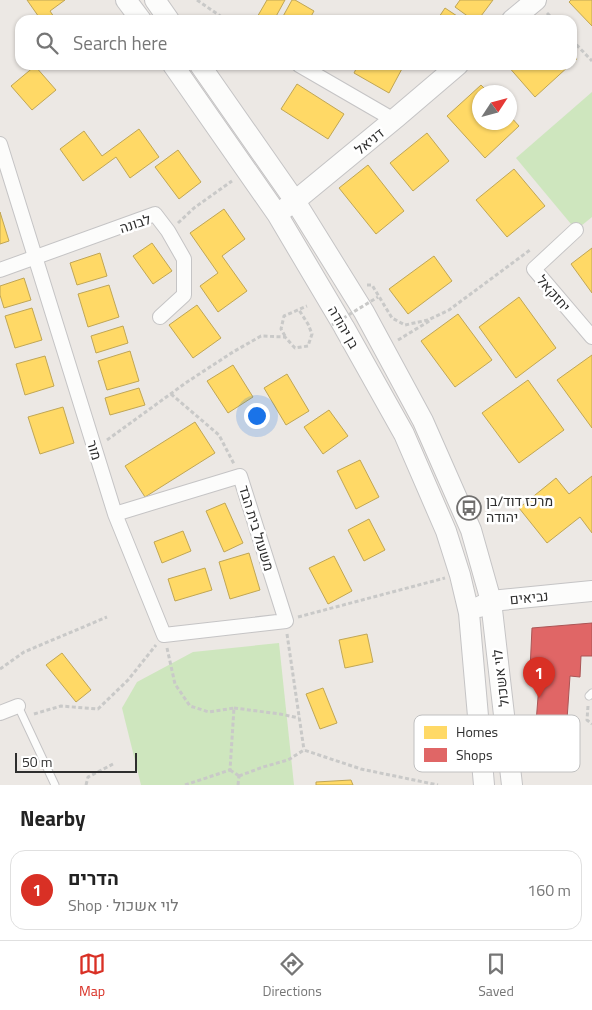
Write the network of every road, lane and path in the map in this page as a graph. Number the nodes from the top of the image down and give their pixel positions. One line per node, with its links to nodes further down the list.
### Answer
1 (126, 0): 5 (street)
2 (155, 0): 6 (street)
3 (197, 0): 7 (path)
4 (536, 0): 8 (street)
5 (136, 15)
6 (166, 15)
7 (219, 15)
8 (518, 15)
9 (577, 45): 10 (path)
10 (592, 61)
11 (176, 70): 19 (street, בן יהודה)
12 (204, 70): 18 (street, בן יהודה)
13 (309, 70): 15 (street)
14 (452, 70): 15 (street, דניאל)
15 (394, 120): 18 (street, דניאל)
16 (0, 144): 23 (street, מור)
17 (233, 181): 21 (path)
18 (296, 201): 19 (street, דניאל); 32 (street, בן יהודה)
19 (277, 214): 37 (street, בן יהודה)
20 (576, 230): 22 (street, יחזקאל)
21 (168, 231): 23 (street, לבונה); 28 (street, לבונה)
22 (549, 256): 27 (path); 30 (street, יחזקאל)
23 (35, 258): 24 (street, לבונה); 34 (street, מור)
24 (0, 270)
25 (307, 306): 26 (path)
26 (299, 310): 31 (path); 31 (path)
27 (449, 310): 29 (path, bridge); 32 (path)
28 (160, 317)
29 (332, 326)
30 (592, 336)
31 (285, 337): 33 (path)
32 (384, 349): 39 (street, בן יהודה)
33 (170, 394): 34 (path); 35 (path)
34 (94, 449): 36 (street, מור)
35 (240, 476): 36 (street, משעול בית הבד); 42 (street, משעול בית הבד)
36 (115, 514): 43 (street, מור)
37 (460, 574): 40 (street, בן יהודה); 42 (path)
38 (592, 591): 39 (street, נביאים)
39 (491, 601): 40 (street, נביאים); 51 (street, לוי אשכול)
40 (469, 613): 50 (street, לוי אשכול)
41 (107, 617): 44 (path)
42 (286, 621): 43 (street); 52 (path)
43 (164, 635): 47 (path); 49 (path)
44 (0, 669)
45 (590, 694): 53 (path)
46 (18, 706): 48 (street); 60 (lane)
47 (234, 708): 52 (path); 56 (path)
48 (0, 713)
49 (32, 715)
50 (478, 715)
51 (504, 715)
52 (299, 718): 54 (path)
53 (592, 724)
54 (304, 750): 59 (path); 64 (path)
55 (113, 764): 61 (path)
56 (230, 770): 59 (path); 62 (path)
57 (483, 772): 65 (street, לוי אשכול)
58 (511, 772): 66 (street, לוי אשכול)
59 (239, 776): 63 (path)
60 (55, 785)
61 (86, 785)
62 (185, 785)
63 (238, 785)
64 (438, 785)
65 (484, 785)
66 (512, 785)

